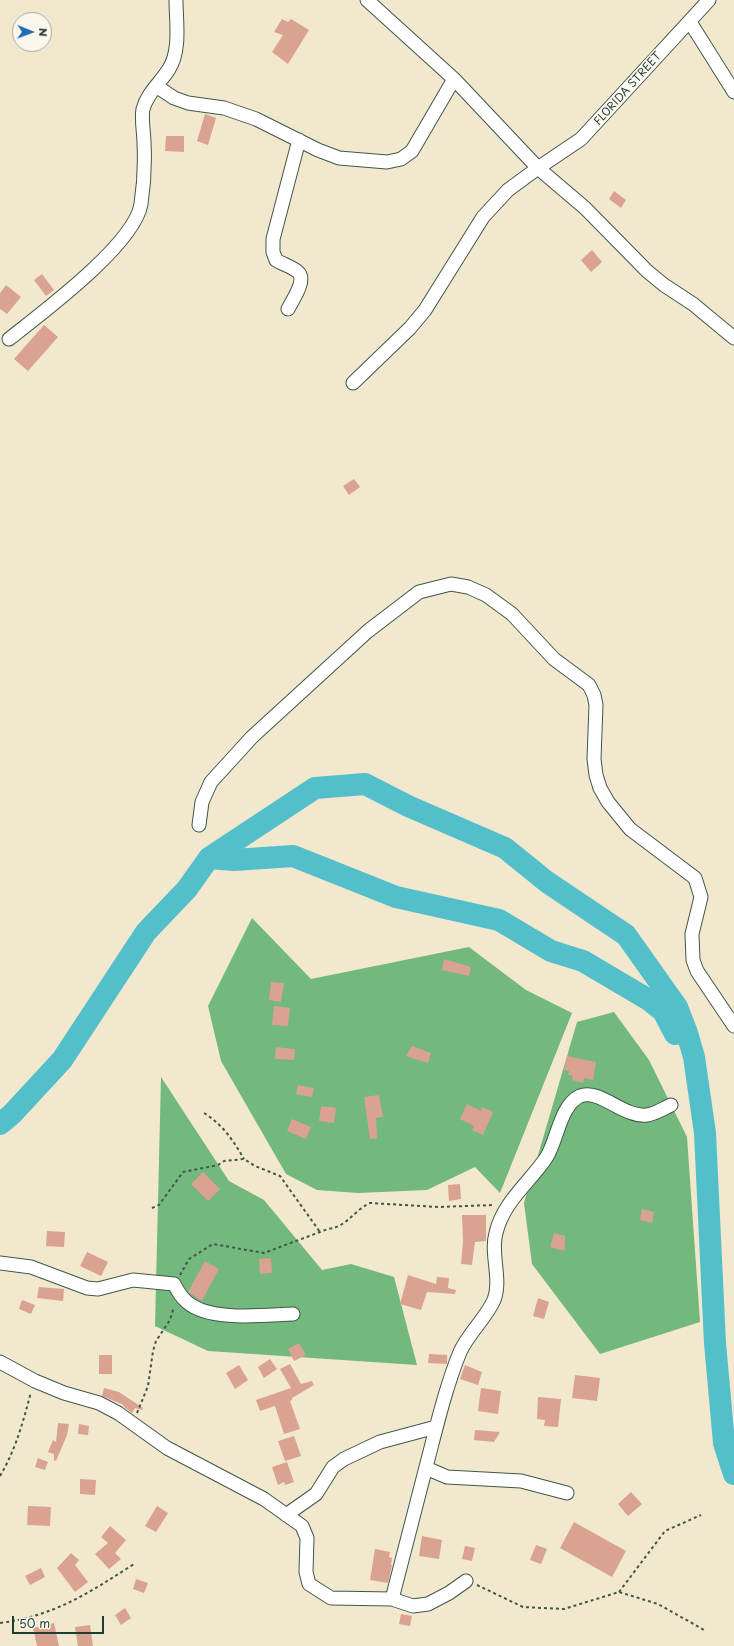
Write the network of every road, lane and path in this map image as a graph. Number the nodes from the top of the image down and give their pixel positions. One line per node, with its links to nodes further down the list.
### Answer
1 (176, 0): 6 (street)
2 (367, 0): 5 (street)
3 (709, 0): 4 (street, FLORIDA STREET)
4 (690, 22): 7 (street); 9 (street, FLORIDA STREET)
5 (454, 79): 8 (street); 9 (street)
6 (156, 86): 8 (street); 11 (street)
7 (734, 92)
8 (299, 140): 10 (street)
9 (538, 168): 12 (street); 13 (street, FLORIDA STREET)
10 (288, 309)
11 (9, 338)
12 (734, 338)
13 (353, 383)
14 (199, 824): 15 (street)
15 (734, 1026)
16 (671, 1104): 19 (street)
17 (204, 1113): 18 (path)
18 (244, 1160): 20 (path); 21 (path)
19 (509, 1204): 21 (path); 28 (street)
20 (152, 1208)
21 (320, 1232): 23 (path)
22 (0, 1263): 23 (street)
23 (176, 1289): 24 (street); 27 (path)
24 (293, 1314)
25 (0, 1362): 26 (street)
26 (35, 1381): 27 (street); 30 (path)
27 (133, 1423): 32 (street)
28 (436, 1427): 29 (street); 32 (street)
29 (426, 1468): 31 (street); 37 (street)
30 (0, 1476)
31 (567, 1493)
32 (286, 1515): 37 (street)
33 (701, 1515): 36 (path)
34 (134, 1564): 38 (path)
35 (466, 1581): 36 (path); 37 (street)
36 (619, 1592): 39 (path)
37 (392, 1599)
38 (0, 1623)
39 (706, 1631)

